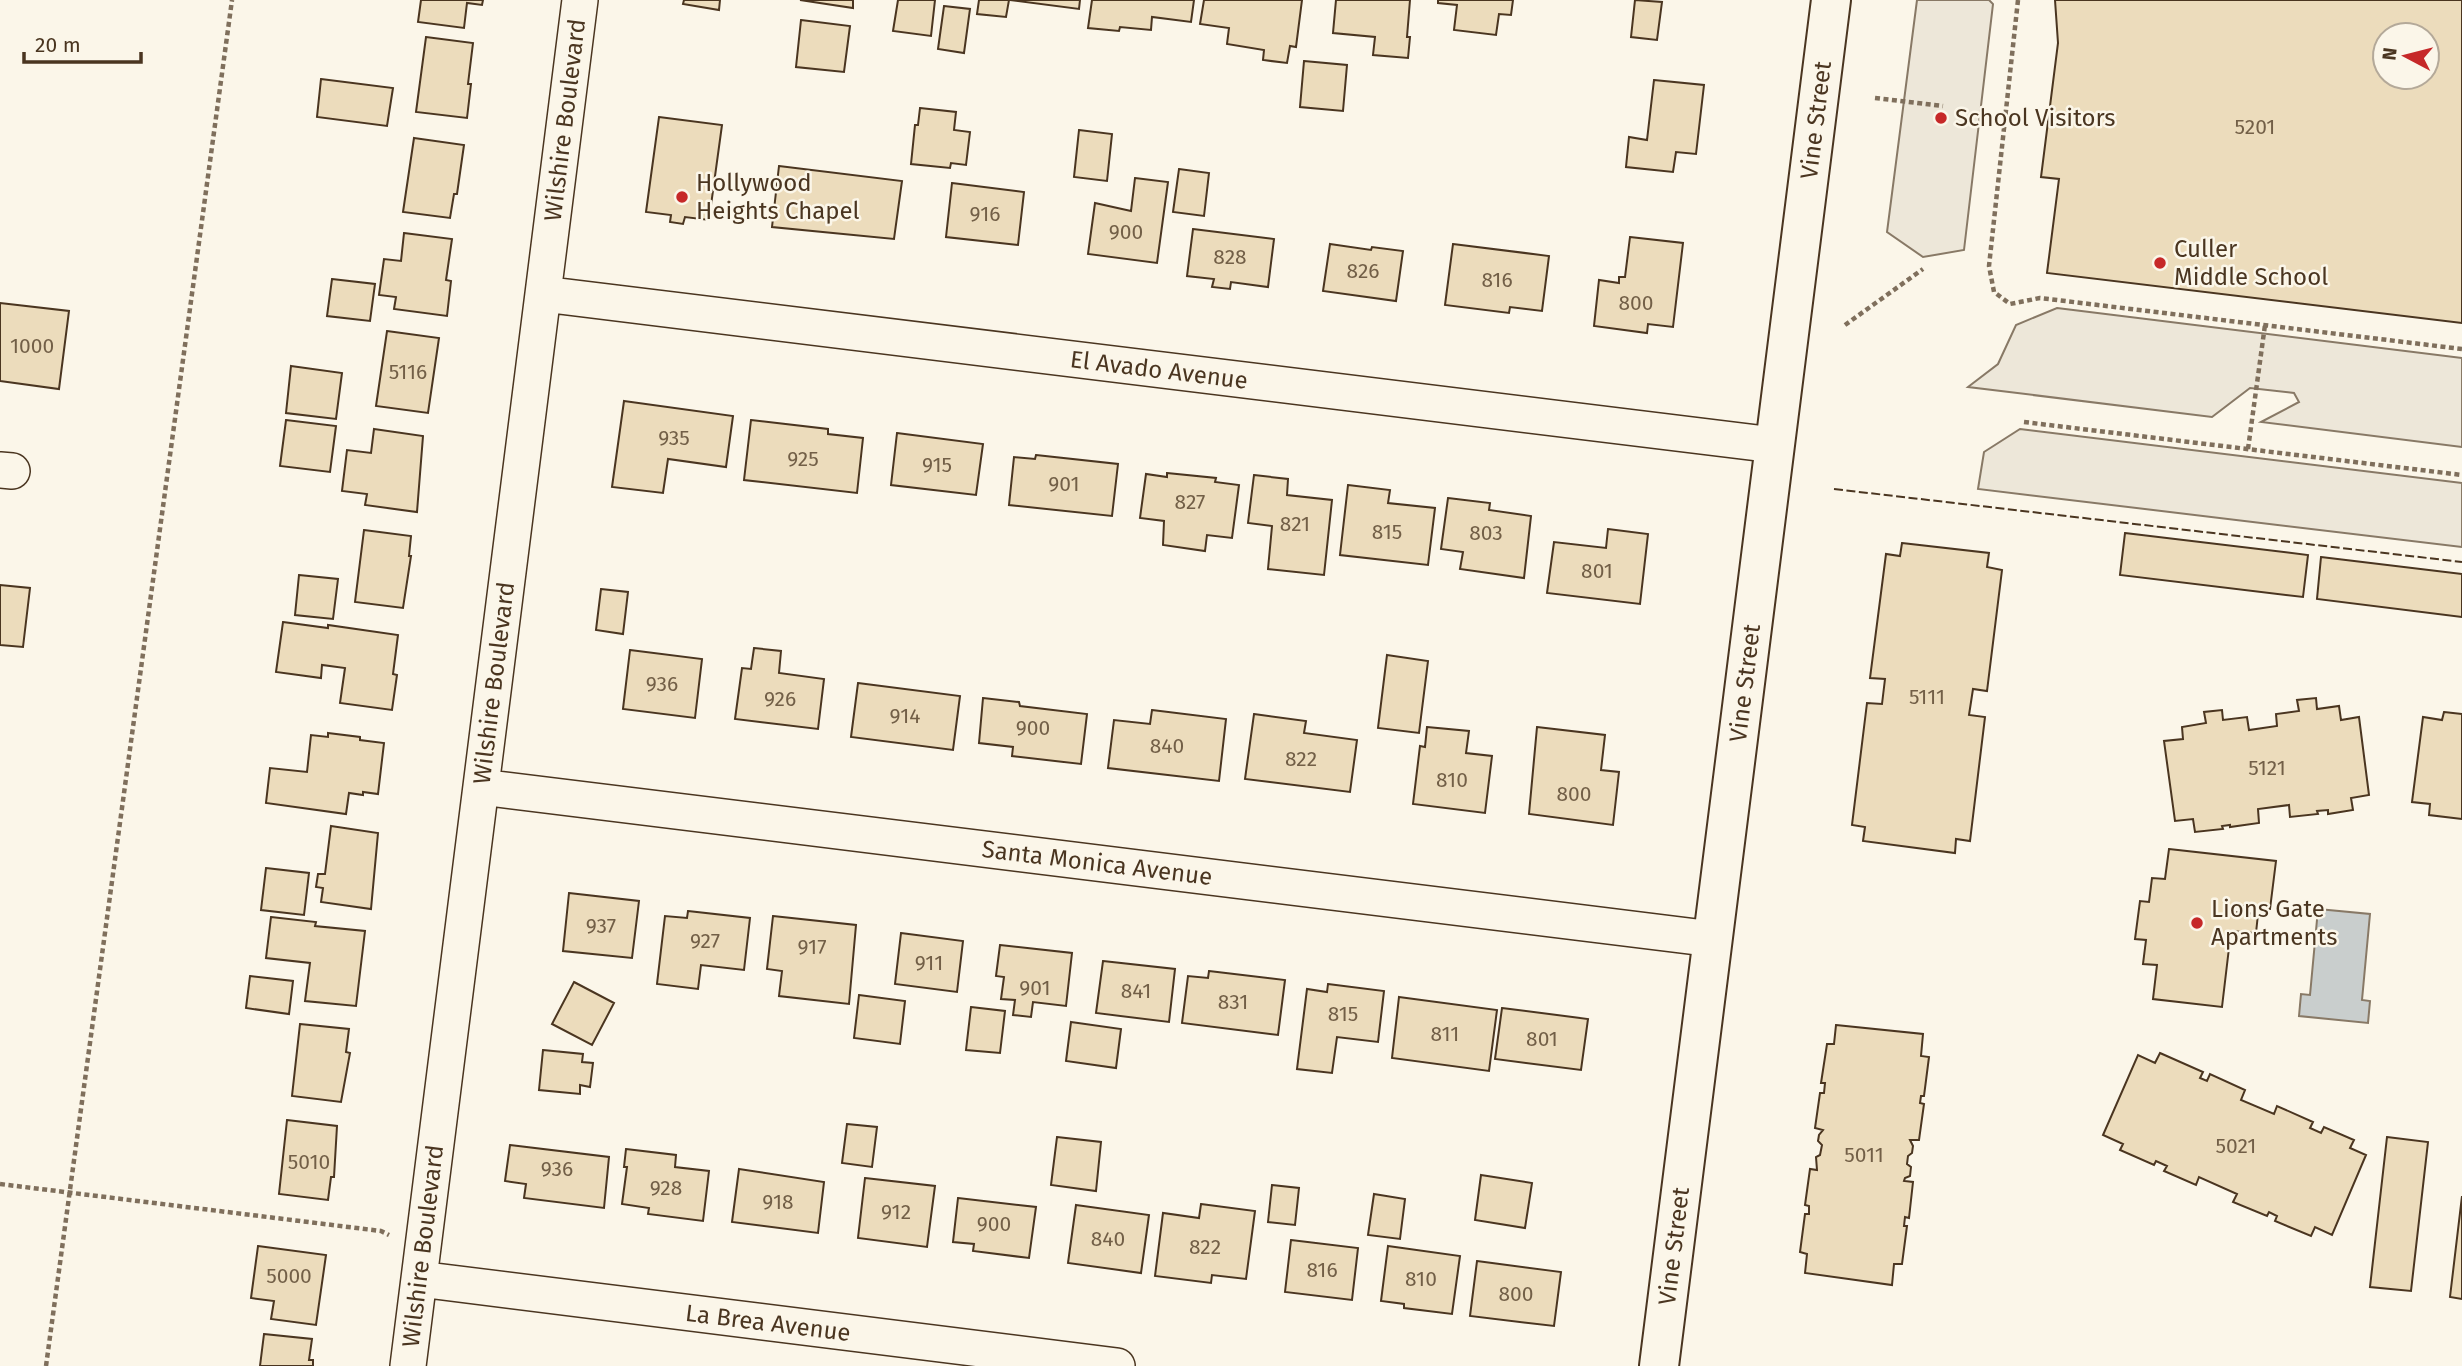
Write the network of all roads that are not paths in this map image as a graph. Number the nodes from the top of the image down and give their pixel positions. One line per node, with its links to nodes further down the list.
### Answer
1 (580, 0): 3 (street, Wilshire Boulevard)
2 (1831, 0): 4 (main road, Vine Street)
3 (543, 293): 4 (street, El Avado Avenue); 5 (street, Wilshire Boulevard)
4 (1774, 445): 6 (main road, Vine Street)
5 (481, 787): 6 (street, Santa Monica Avenue); 7 (street, Wilshire Boulevard)
6 (1713, 939): 10 (main road, Vine Street)
7 (419, 1279): 8 (street, Wilshire Boulevard); 9 (street, La Brea Avenue)
8 (408, 1366)
9 (1117, 1366)
10 (1659, 1366)

